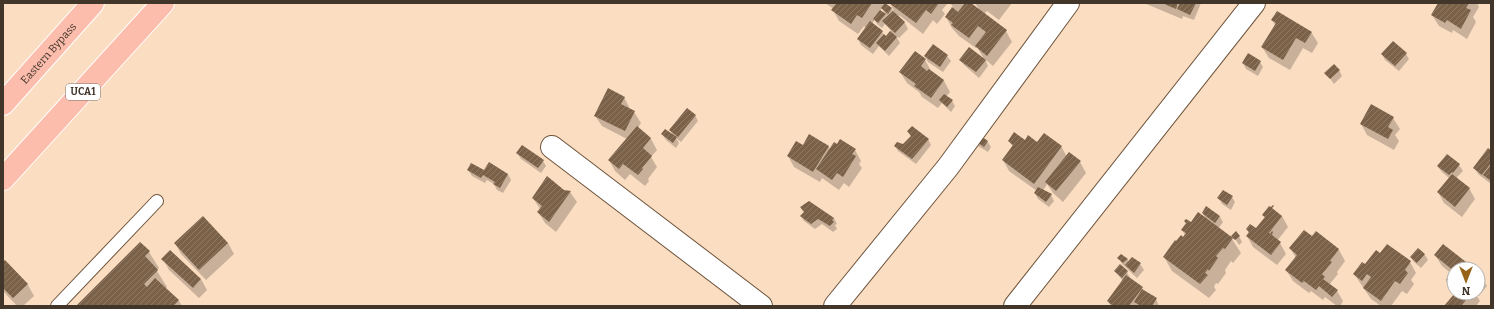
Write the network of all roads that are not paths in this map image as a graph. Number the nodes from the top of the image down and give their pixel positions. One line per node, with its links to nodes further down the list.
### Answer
1 (93, 3): 5 (main road, Eastern Bypass)
2 (163, 3): 7 (main road, UCA1)
3 (1068, 3): 11 (street)
4 (1254, 3): 12 (street)
5 (3, 104)
6 (552, 147): 10 (street)
7 (3, 179)
8 (157, 201): 9 (lane)
9 (57, 306)
10 (761, 306)
11 (834, 306)
12 (1015, 306)

